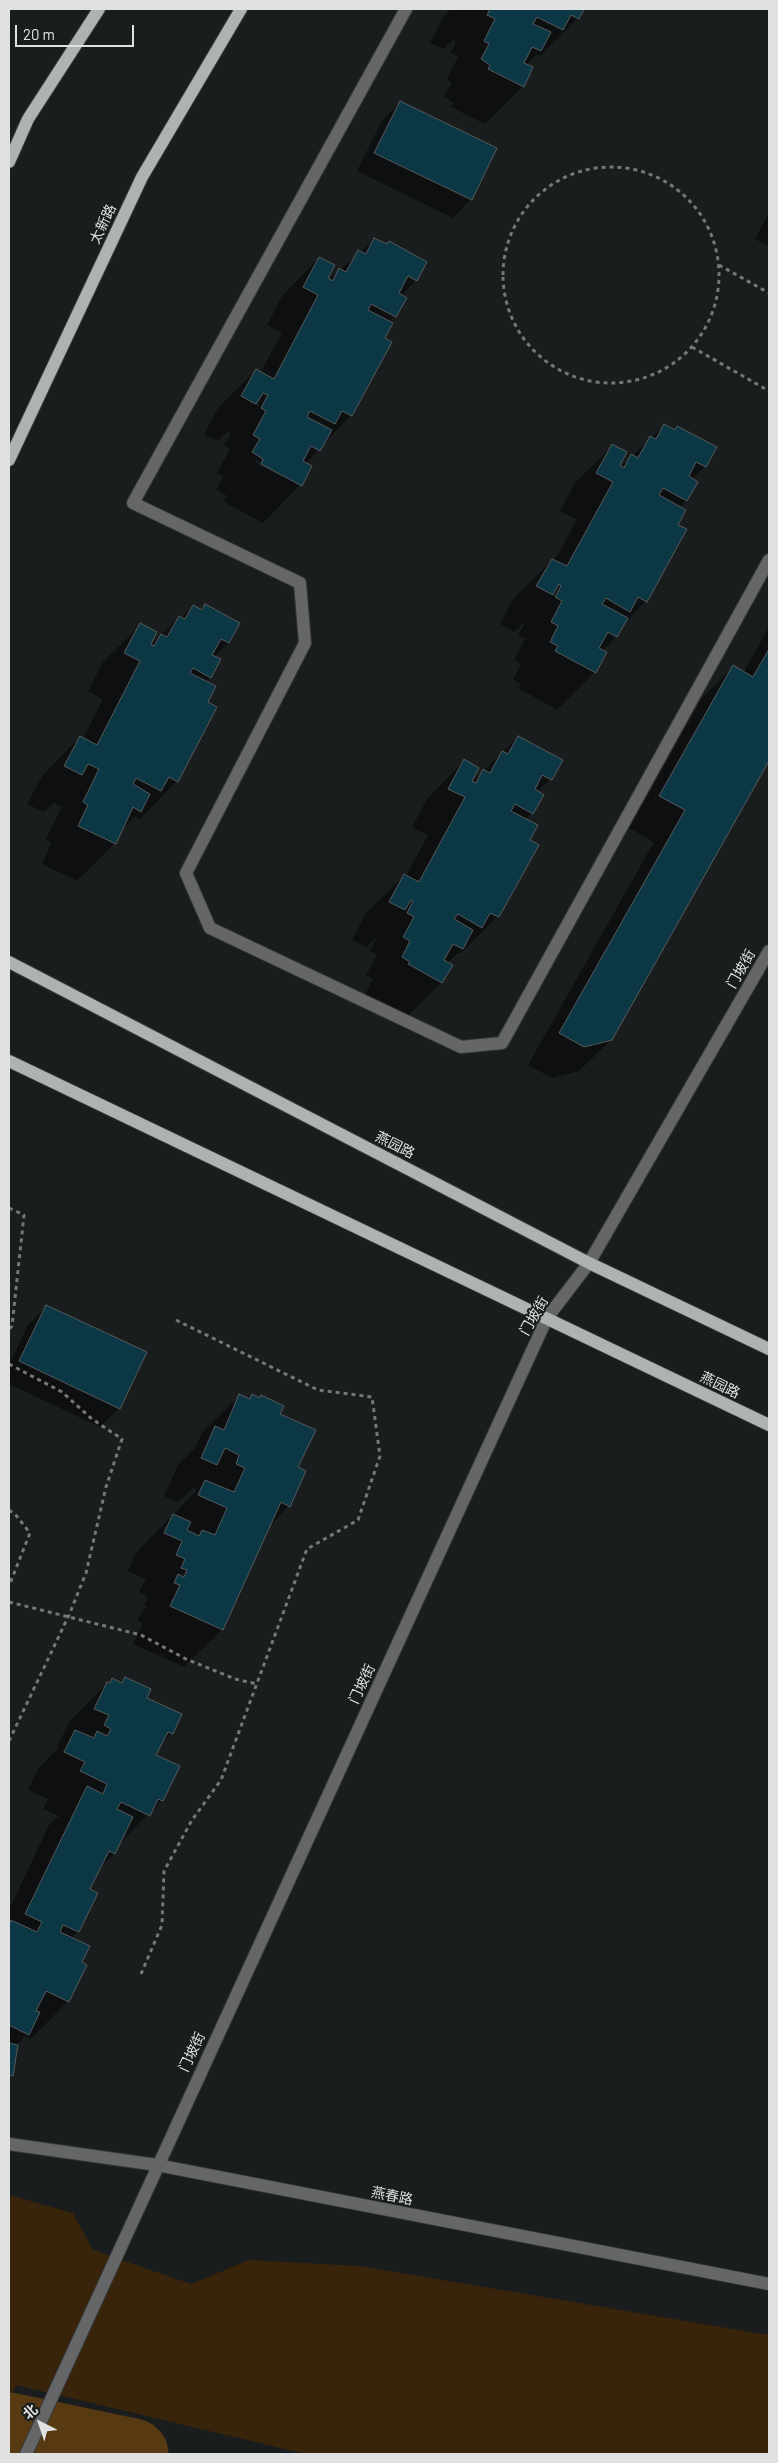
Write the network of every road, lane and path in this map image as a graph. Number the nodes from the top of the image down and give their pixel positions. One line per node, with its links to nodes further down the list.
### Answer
1 (99, 9): 4 (main road)
2 (241, 9): 9 (main road, 太新路)
3 (406, 9): 10 (street)
4 (9, 162)
5 (719, 266): 6 (path); 7 (path); 7 (path)
6 (769, 293)
7 (692, 347): 8 (path)
8 (769, 391)
9 (9, 460)
10 (769, 560)
11 (769, 951): 15 (street, 门坡街)
12 (9, 962): 15 (main road, 燕园路)
13 (9, 1061): 16 (main road, 燕园路)
14 (9, 1208): 18 (path)
15 (589, 1263): 16 (street, 门坡街); 19 (main road, 燕园路)
16 (547, 1318): 21 (main road, 燕园路); 30 (street, 门坡街)
17 (174, 1319): 26 (path)
18 (9, 1329)
19 (769, 1349)
20 (9, 1364): 25 (path)
21 (769, 1425)
22 (9, 1510): 23 (path)
23 (9, 1586)
24 (9, 1602): 25 (path)
25 (69, 1615): 26 (path); 27 (path)
26 (257, 1684): 28 (path)
27 (9, 1741)
28 (142, 1974)
29 (9, 2144): 30 (street, 燕春路)
30 (157, 2165): 31 (street, 燕春路); 32 (street, 门坡街)
31 (769, 2284)
32 (26, 2454)

